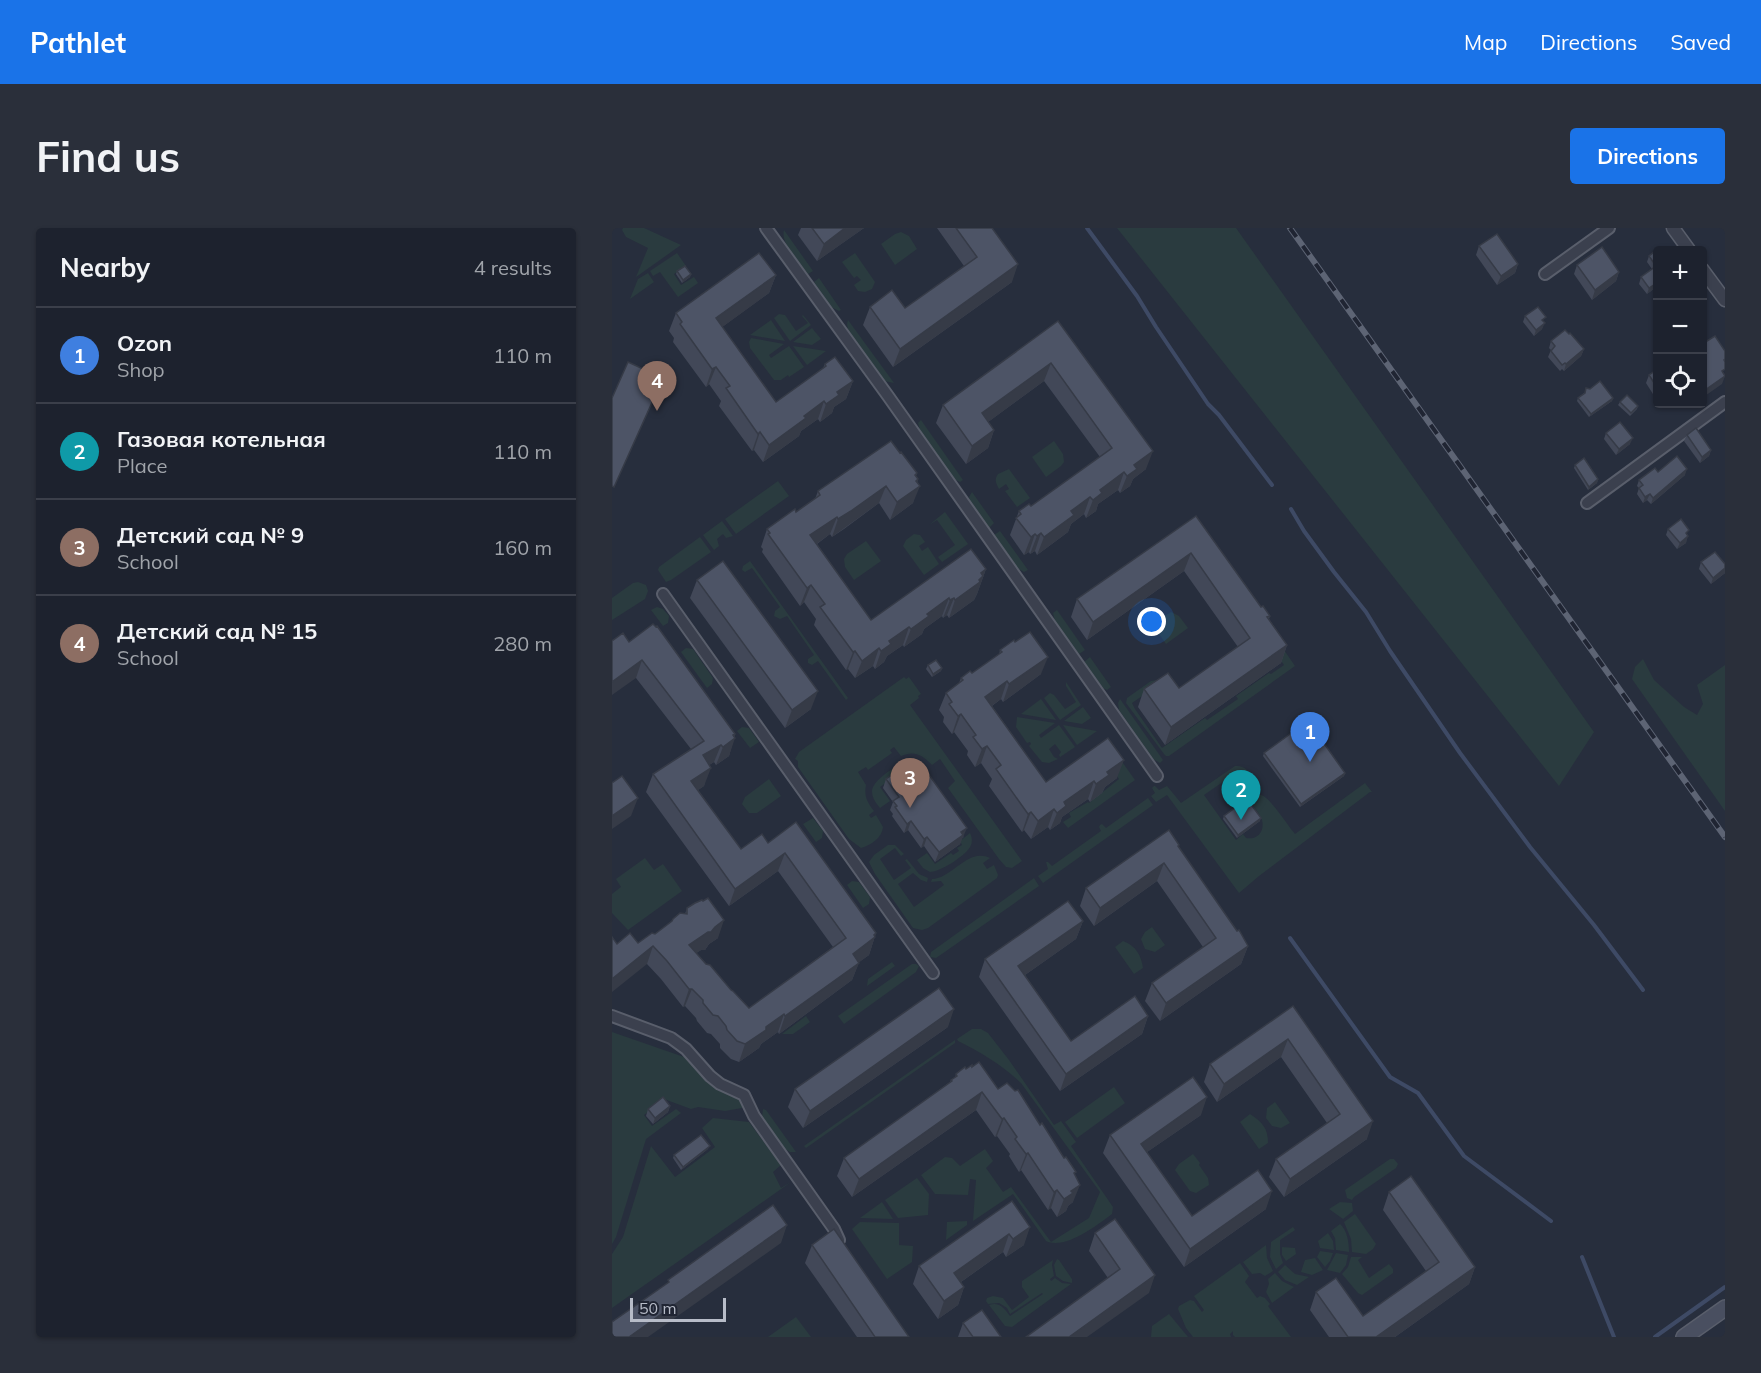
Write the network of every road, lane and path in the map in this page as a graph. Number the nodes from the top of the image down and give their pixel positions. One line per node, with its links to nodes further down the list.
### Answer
1 (766, 228): 11 (street)
2 (1609, 228): 5 (street)
3 (1673, 228): 4 (street)
4 (1686, 246)
5 (1545, 274)
6 (1707, 276): 7 (street)
7 (1725, 300)
8 (1725, 402): 9 (street)
9 (1587, 503)
10 (663, 594): 12 (street)
11 (1157, 776)
12 (933, 973)
13 (612, 1016): 14 (street)
14 (848, 1253)
15 (1725, 1308): 16 (main road)
16 (1684, 1337)

